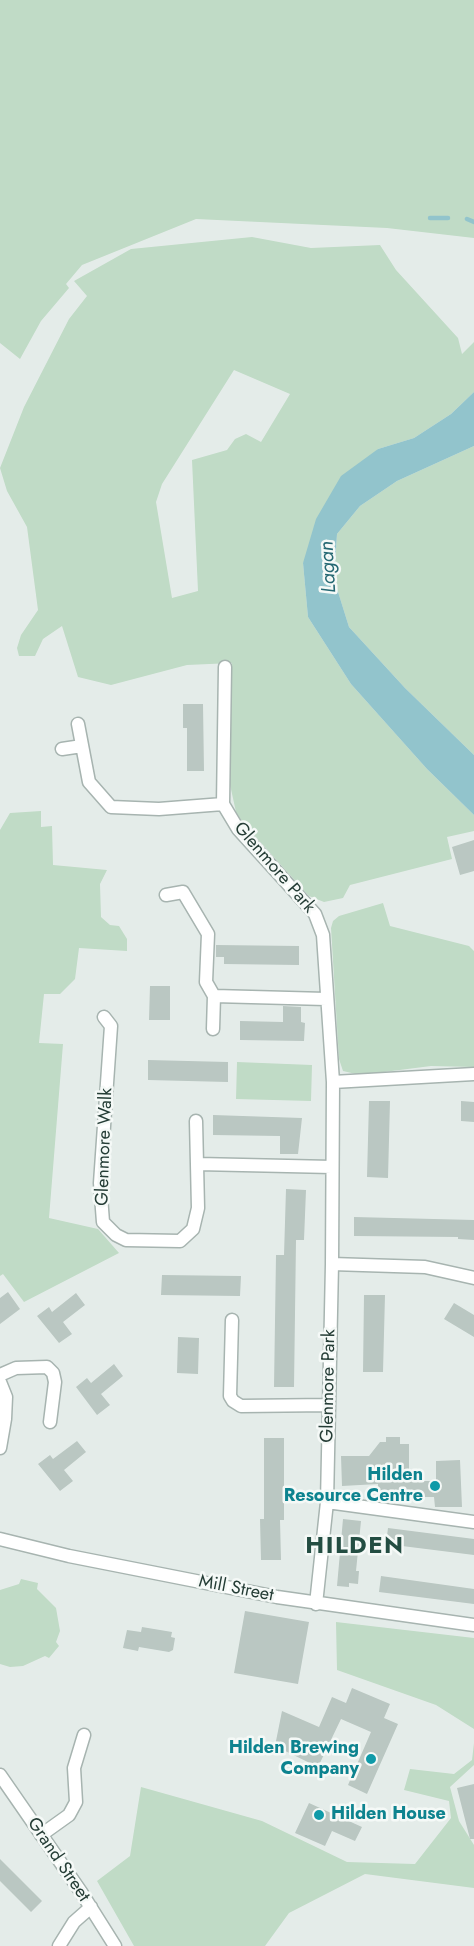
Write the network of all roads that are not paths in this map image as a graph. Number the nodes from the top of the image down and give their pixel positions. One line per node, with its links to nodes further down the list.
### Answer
1 (225, 667): 5 (street, Glenmore Park)
2 (78, 724): 3 (street)
3 (82, 746): 4 (street); 5 (street)
4 (62, 749)
5 (223, 804): 8 (street, Glenmore Park)
6 (166, 895): 7 (street)
7 (214, 996): 8 (street); 10 (street)
8 (326, 999): 12 (street, Glenmore Park)
9 (104, 1017): 14 (street, Glenmore Walk)
10 (213, 1029)
11 (474, 1074): 12 (street)
12 (333, 1082): 15 (street, Glenmore Park)
13 (196, 1121): 14 (street)
14 (198, 1164): 15 (street)
15 (332, 1167): 16 (street, Glenmore Park)
16 (332, 1264): 17 (street); 21 (street, Glenmore Park)
17 (474, 1278)
18 (232, 1320): 21 (street)
19 (0, 1375): 22 (street)
20 (0, 1382): 23 (street)
21 (329, 1406): 24 (street, Glenmore Park)
22 (50, 1422)
23 (0, 1448)
24 (327, 1502): 25 (street); 27 (street, Glenmore Park)
25 (474, 1522)
26 (0, 1539): 27 (street, Mill Street)
27 (316, 1604): 28 (street, Mill Street)
28 (474, 1625)
29 (84, 1735): 31 (street)
30 (0, 1775): 31 (street, Grand Street)
31 (41, 1834): 32 (street, Grand Street)
32 (91, 1907): 33 (street); 34 (street, Grand Street)
33 (59, 1946)
34 (115, 1946)

